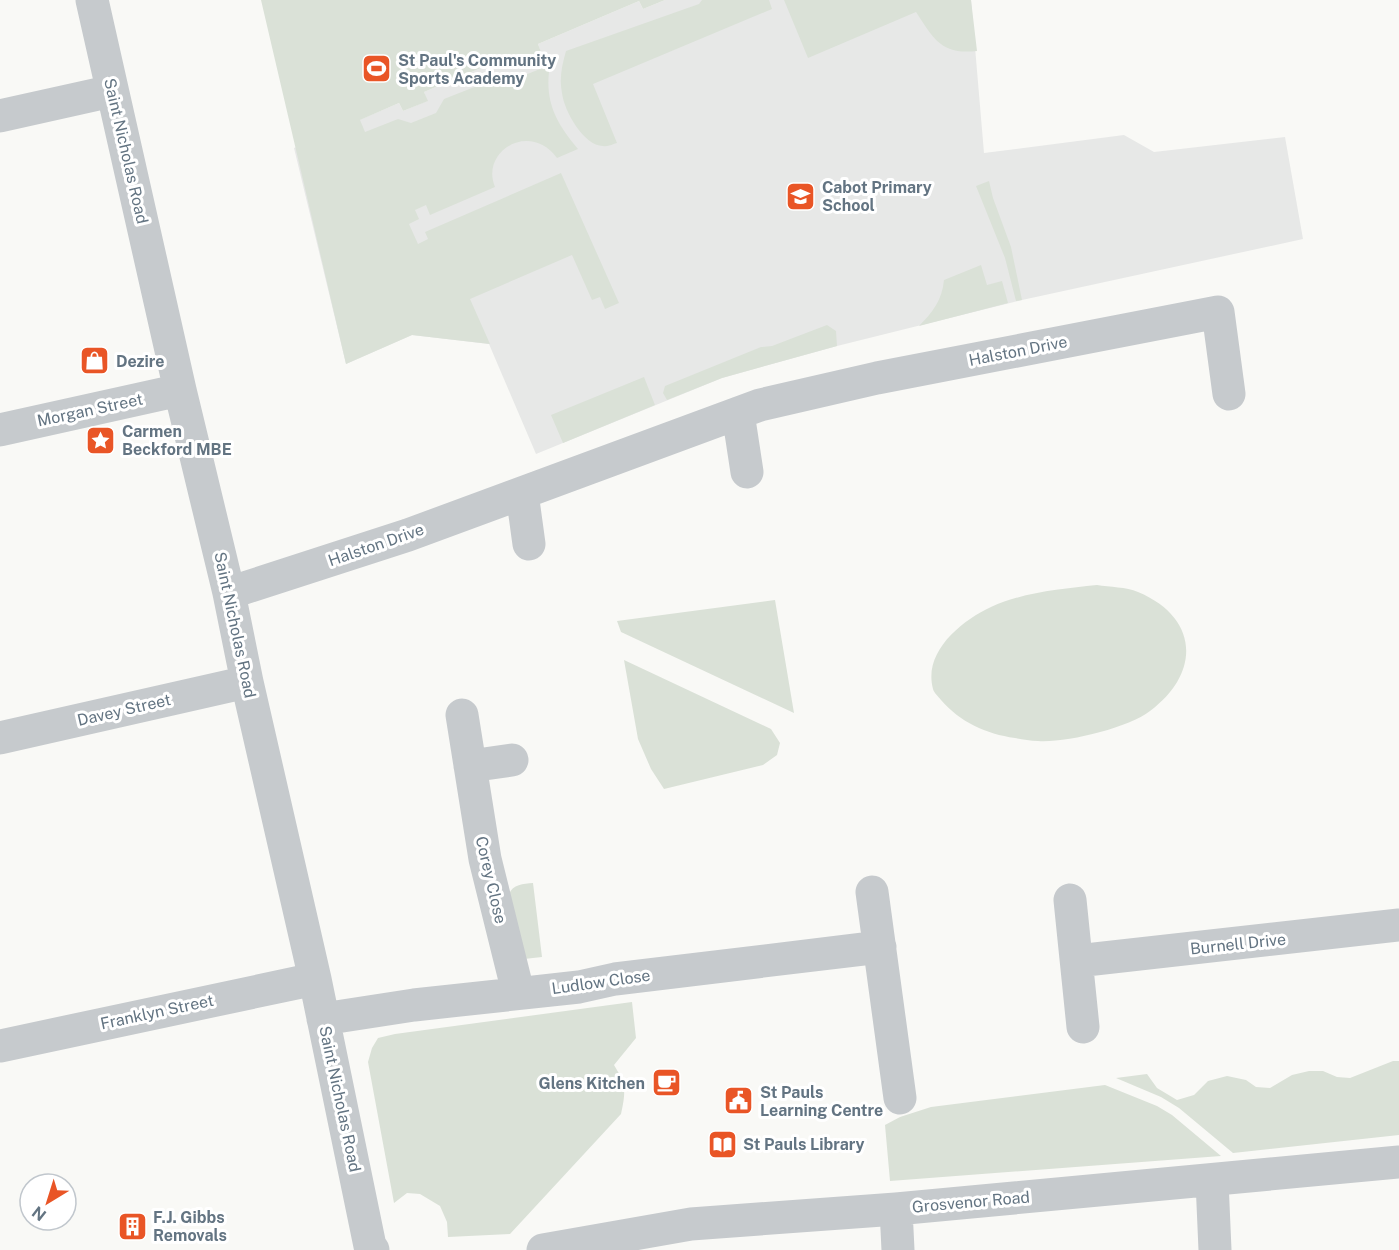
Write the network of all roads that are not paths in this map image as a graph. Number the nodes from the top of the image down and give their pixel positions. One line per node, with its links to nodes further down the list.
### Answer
1 (92, 0): 2 (street, Saint Nicholas Road)
2 (112, 91): 3 (street); 4 (street, Saint Nicholas Road)
3 (0, 116)
4 (180, 390): 7 (street, Morgan Street); 11 (street, Saint Nicholas Road)
5 (1229, 394): 6 (street, Halston Drive)
6 (738, 413): 8 (street); 9 (street, Halston Drive)
7 (0, 430)
8 (747, 472)
9 (522, 493): 10 (street); 11 (street, Halston Drive)
10 (529, 544)
11 (229, 593): 12 (street, Saint Nicholas Road)
12 (247, 682): 14 (street, Davey Street); 22 (street, Saint Nicholas Road)
13 (462, 715): 16 (street, Corey Close)
14 (0, 738)
15 (512, 760): 16 (street)
16 (470, 766): 23 (street, Corey Close)
17 (872, 892): 20 (street)
18 (1070, 900): 21 (street)
19 (1399, 925): 21 (street, Burnell Drive)
20 (880, 946): 23 (street, Ludlow Close); 27 (street)
21 (1077, 961): 25 (street)
22 (315, 979): 24 (street, Saint Nicholas Road); 26 (street, Franklyn Street)
23 (518, 992): 24 (street, Ludlow Close)
24 (323, 1019): 31 (street, Saint Nicholas Road)
25 (1083, 1028)
26 (0, 1046)
27 (900, 1098)
28 (1399, 1162): 29 (street, Grosvenor Road)
29 (1212, 1181): 30 (street, Grosvenor Road); 34 (street)
30 (896, 1209): 32 (street, Grosvenor Road); 33 (street)
31 (373, 1250)
32 (543, 1250)
33 (898, 1250)
34 (1215, 1250)

